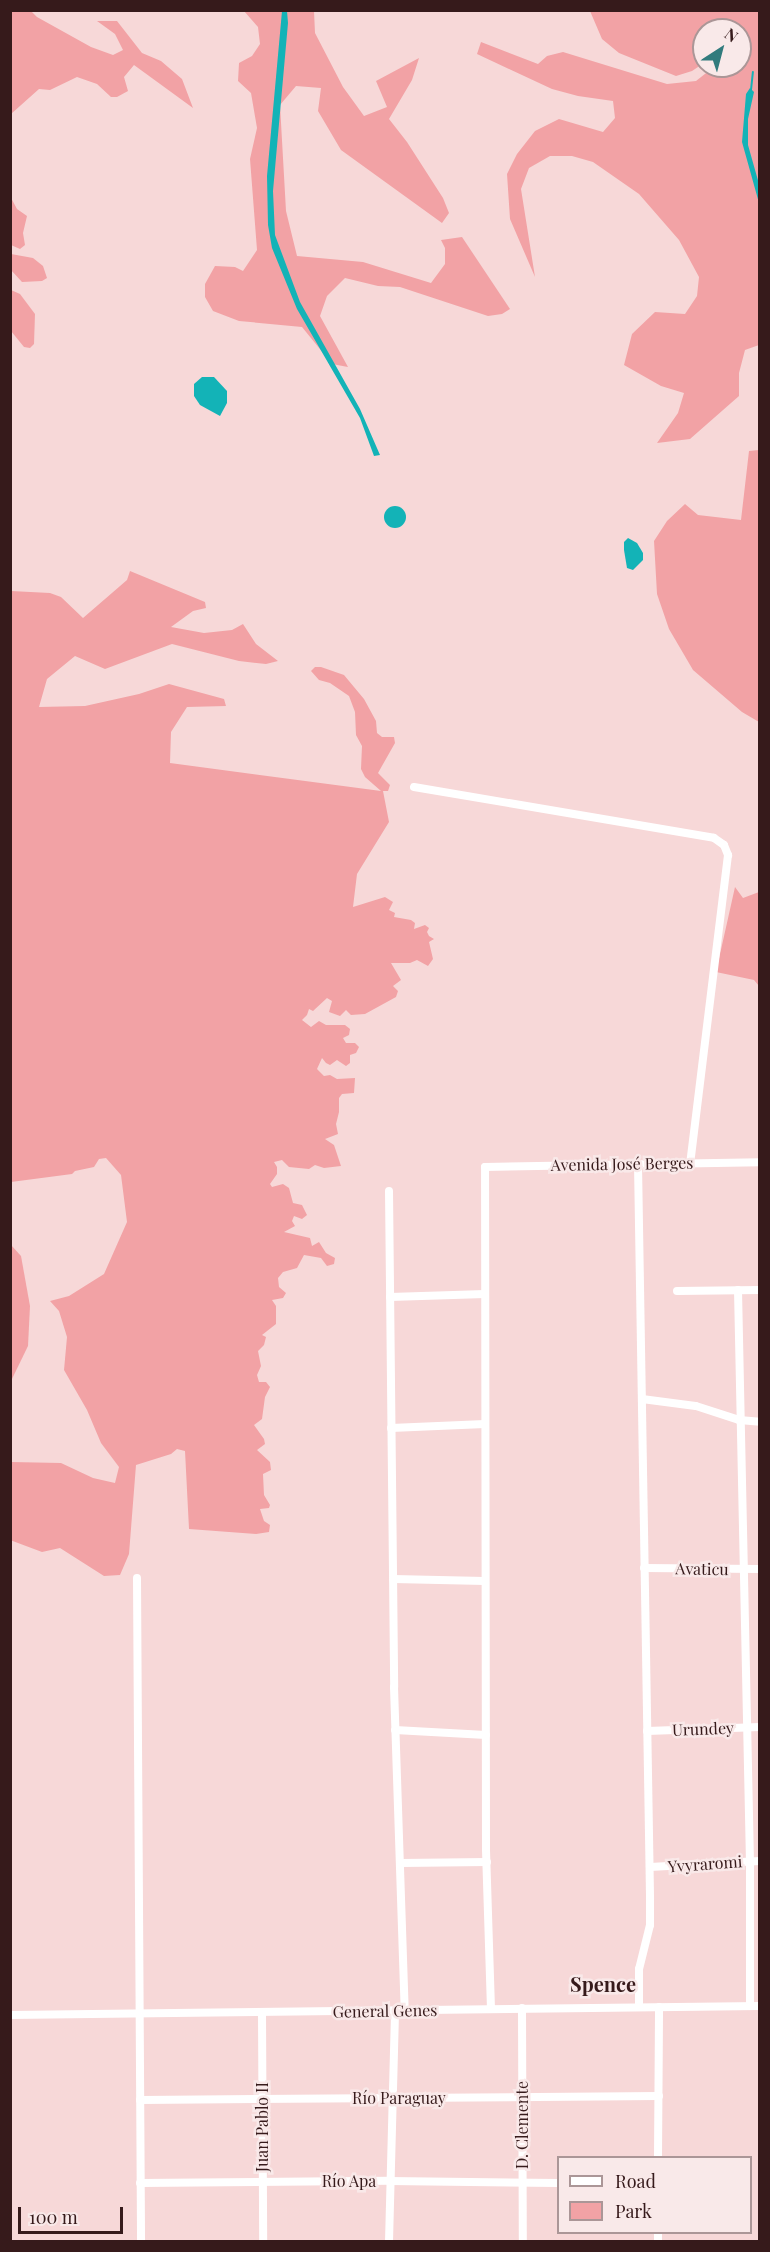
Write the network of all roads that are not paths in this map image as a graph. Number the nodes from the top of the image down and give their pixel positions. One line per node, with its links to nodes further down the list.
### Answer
1 (414, 787): 3 (street)
2 (759, 1162): 3 (street, Avenida José Berges)
3 (690, 1163): 4 (street, Avenida José Berges)
4 (638, 1164): 9 (street, Avenida José Berges); 11 (street)
5 (389, 1191): 10 (street)
6 (738, 1290): 7 (street); 8 (street); 12 (street)
7 (759, 1290)
8 (678, 1291)
9 (485, 1294): 10 (street); 14 (street)
10 (390, 1297): 15 (street)
11 (642, 1399): 12 (street); 16 (street)
12 (739, 1420): 13 (street); 17 (street)
13 (759, 1422)
14 (485, 1424): 15 (street); 21 (street)
15 (392, 1428): 20 (street)
16 (644, 1568): 17 (street, Avaticu); 25 (street)
17 (743, 1569): 18 (street, Avaticu); 22 (street)
18 (759, 1569)
19 (137, 1578): 40 (street)
20 (393, 1579): 21 (street); 24 (street)
21 (485, 1581): 26 (street)
22 (747, 1727): 23 (street, Urundey); 25 (street, Urundey); 28 (street)
23 (759, 1727)
24 (395, 1730): 26 (street); 30 (street)
25 (647, 1731): 31 (street)
26 (486, 1735): 29 (street)
27 (759, 1860): 28 (street, Yvyraromi)
28 (750, 1861): 31 (street, Yvyraromi); 32 (street)
29 (487, 1862): 30 (street); 37 (street)
30 (401, 1863): 39 (street)
31 (650, 1867): 34 (street)
32 (750, 2006): 33 (street, General Genes); 35 (street, General Genes)
33 (759, 2006)
34 (639, 2007): 35 (street, General Genes); 36 (street, General Genes)
35 (659, 2007): 43 (street)
36 (522, 2008): 37 (street, General Genes); 45 (street, D. Clemente)
37 (491, 2009): 39 (street, General Genes)
38 (394, 2011): 39 (street, General Genes); 41 (street, General Genes); 44 (street)
39 (405, 2011)
40 (140, 2012): 41 (street, General Genes); 42 (street, General Genes); 47 (street)
41 (262, 2013): 46 (street, Juan Pablo II)
42 (10, 2015)
43 (659, 2096): 45 (street, Río Paraguay); 48 (street)
44 (392, 2098): 45 (street, Río Paraguay); 46 (street, Río Paraguay); 50 (street)
45 (522, 2098): 52 (street, D. Clemente)
46 (261, 2099): 47 (street, Río Paraguay); 49 (street, Juan Pablo II)
47 (140, 2100): 51 (street)
48 (658, 2156)
49 (262, 2181): 50 (street, Río Apa); 51 (street, Río Apa); 55 (street, Juan Pablo II)
50 (389, 2181): 52 (street, Río Apa); 56 (street)
51 (140, 2183): 54 (street)
52 (522, 2183): 53 (street, Río Apa); 57 (street, D. Clemente)
53 (557, 2183)
54 (141, 2241)
55 (262, 2241)
56 (389, 2241)
57 (523, 2241)

